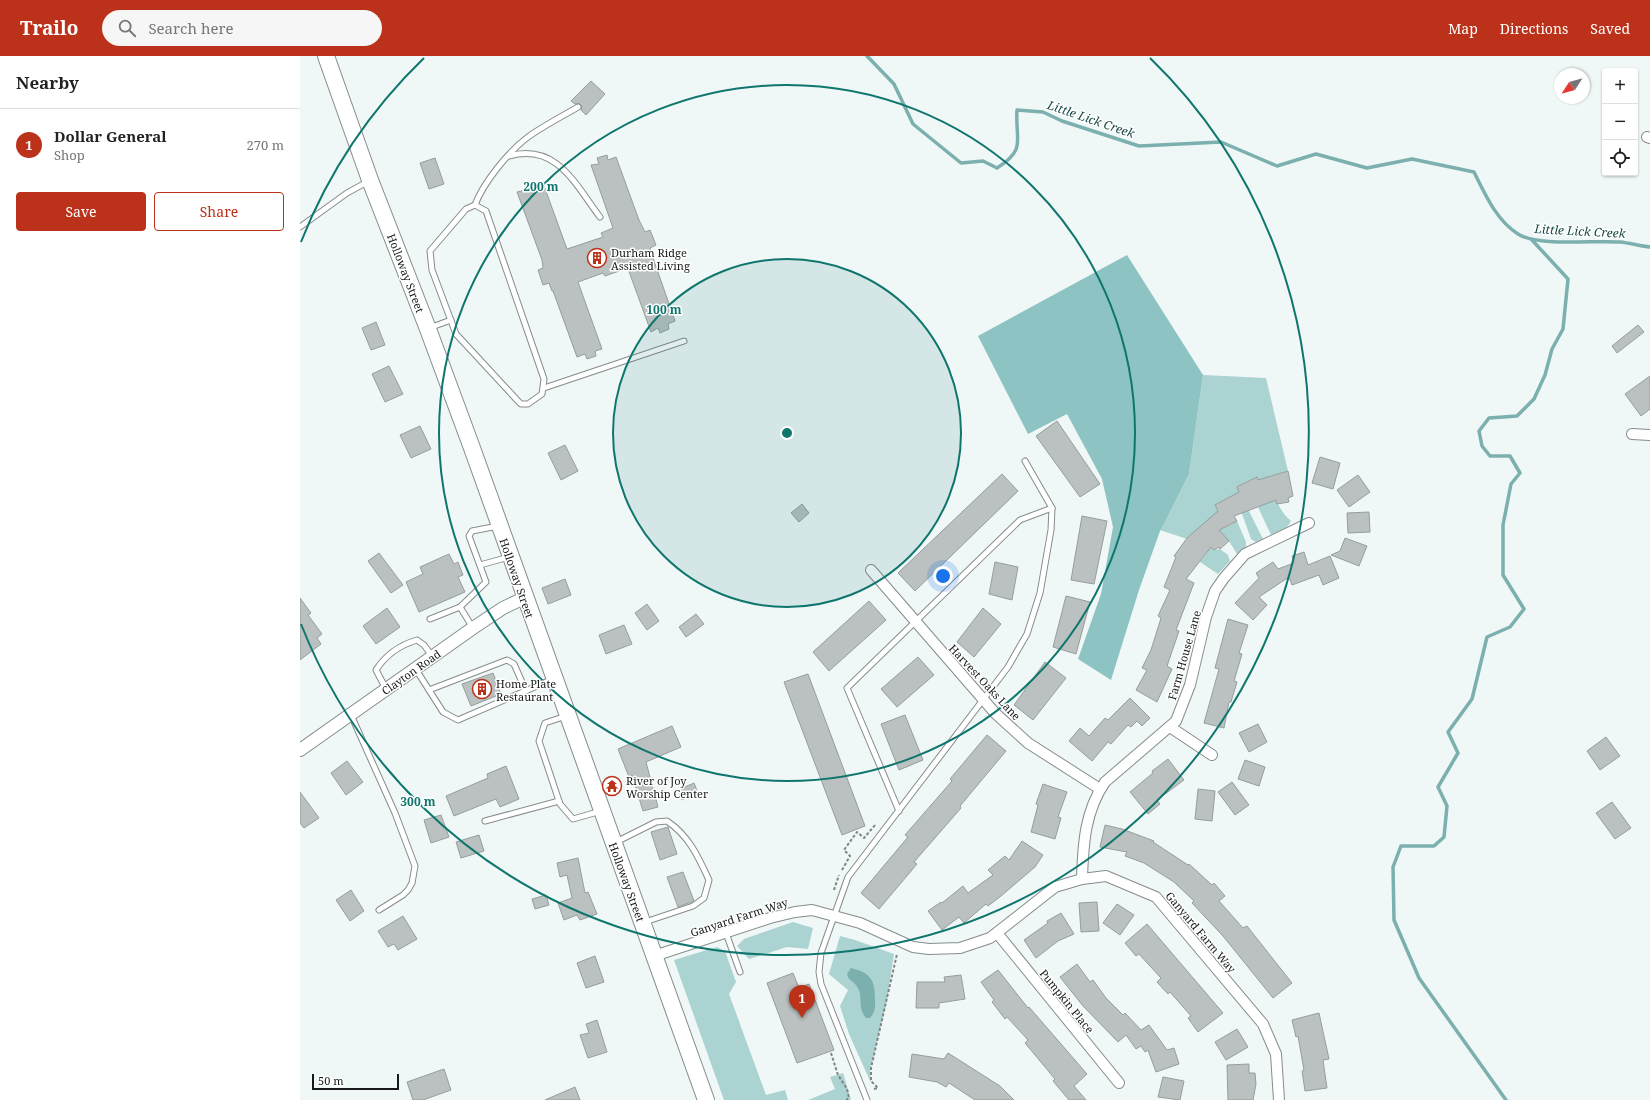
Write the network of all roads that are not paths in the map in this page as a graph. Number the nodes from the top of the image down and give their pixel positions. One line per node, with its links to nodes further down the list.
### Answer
1 (326, 56): 4 (highway, Holloway Street)
2 (578, 107): 3 (lane)
3 (508, 157): 5 (lane); 6 (lane)
4 (370, 180): 7 (lane); 9 (highway, Holloway Street)
5 (475, 205): 8 (lane); 11 (lane)
6 (600, 217)
7 (300, 226)
8 (451, 320): 9 (lane); 11 (lane)
9 (428, 329): 17 (highway, Holloway Street)
10 (684, 341): 11 (lane)
11 (544, 388)
12 (1632, 434): 13 (street)
13 (1650, 434)
14 (1025, 461): 15 (lane)
15 (1052, 508): 24 (lane); 32 (lane)
16 (1309, 524): 35 (street, Farm House Lane)
17 (499, 526): 18 (highway, Holloway Street); 19 (lane)
18 (510, 557): 19 (lane); 21 (highway, Holloway Street)
19 (480, 565): 22 (lane)
20 (871, 570): 24 (street, Harvest Oaks Lane)
21 (524, 598): 25 (street, Clayton Road); 28 (highway, Holloway Street)
22 (460, 607): 23 (lane); 25 (lane)
23 (430, 619)
24 (916, 622): 32 (street, Harvest Oaks Lane); 41 (lane)
25 (473, 628): 26 (street, Clayton Road)
26 (433, 656): 27 (street, Clayton Road); 29 (lane)
27 (415, 668): 29 (street, Clayton Road); 30 (lane)
28 (554, 679): 31 (lane); 34 (highway, Holloway Street)
29 (386, 689): 33 (street, Clayton Road)
30 (429, 690): 31 (lane); 31 (lane)
31 (526, 691)
32 (983, 700): 38 (street, Harvest Oaks Lane); 41 (lane)
33 (350, 714): 36 (street, Clayton Road); 45 (lane)
34 (567, 716): 39 (lane); 40 (highway, Holloway Street)
35 (1170, 727): 37 (street); 38 (street, Farm House Lane)
36 (300, 750)
37 (1212, 755)
38 (1100, 789): 44 (street, Farm House Lane)
39 (559, 801): 40 (lane); 42 (lane)
40 (602, 811): 43 (highway, Holloway Street)
41 (899, 812): 46 (lane)
42 (485, 821)
43 (613, 844): 47 (highway, Holloway Street); 47 (lane)
44 (1082, 878): 49 (street, Ganyard Farm Way); 55 (street, Ganyard Farm Way)
45 (379, 910)
46 (833, 915): 48 (street, Ganyard Farm Way); 49 (street, Ganyard Farm Way); 54 (lane)
47 (642, 923): 50 (highway, Holloway Street)
48 (726, 933): 50 (street, Ganyard Farm Way); 51 (lane)
49 (997, 933): 52 (street, Pumpkin Place)
50 (654, 956): 53 (highway, Holloway Street)
51 (740, 972)
52 (1119, 1083)
53 (706, 1100)
54 (867, 1100)
55 (1279, 1100)

